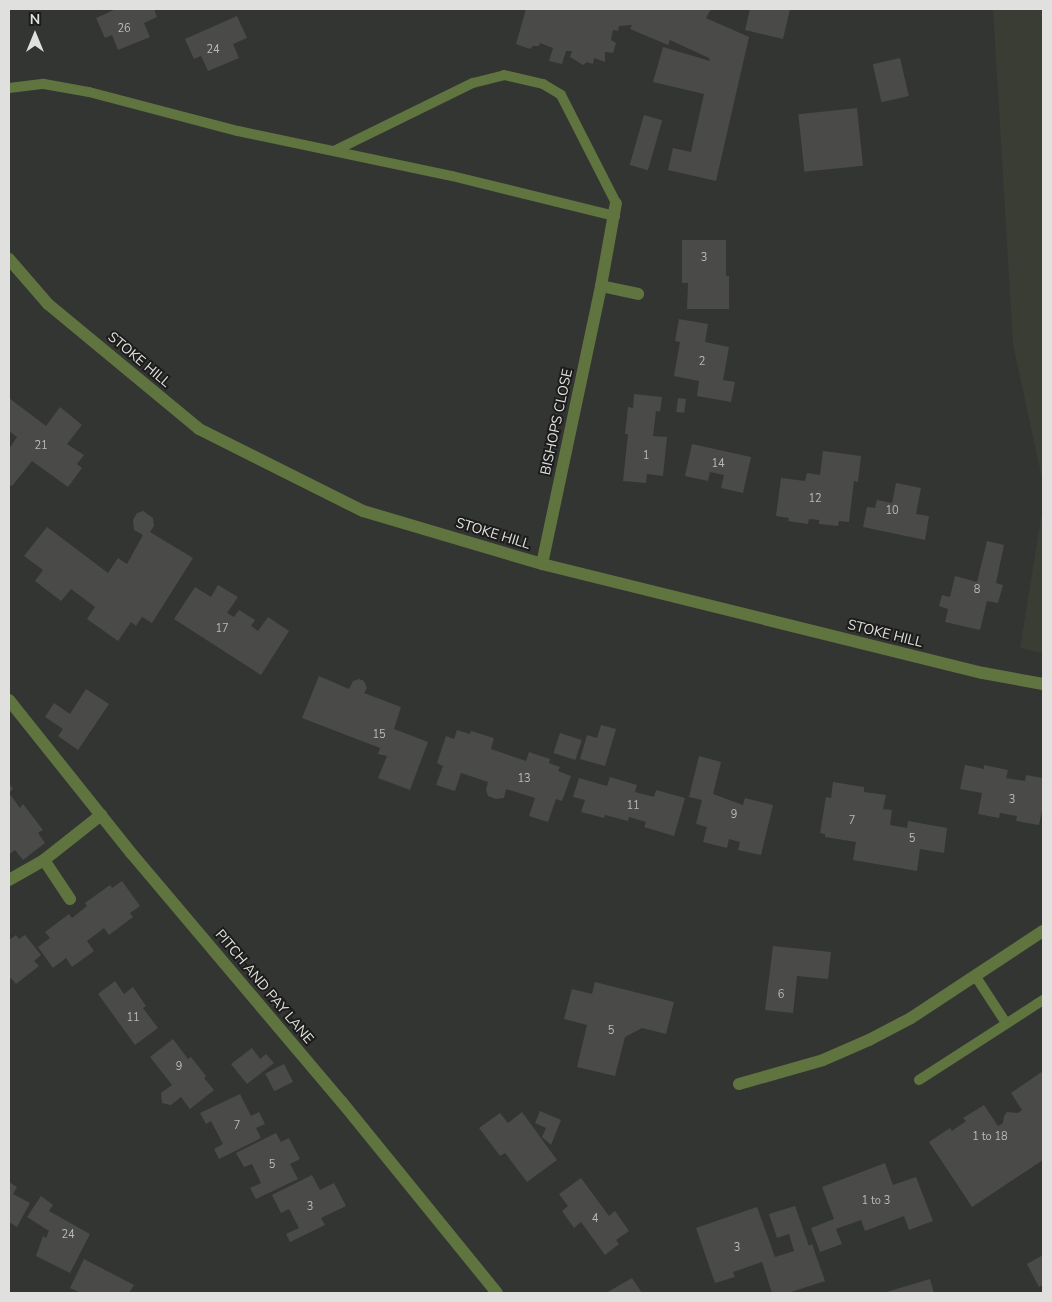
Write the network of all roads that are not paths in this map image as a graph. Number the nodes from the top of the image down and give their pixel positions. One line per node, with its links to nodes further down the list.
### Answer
1 (9, 88): 2 (lane)
2 (334, 151): 3 (lane); 4 (lane)
3 (616, 202): 4 (street, BISHOPS CLOSE)
4 (615, 216): 6 (street, BISHOPS CLOSE)
5 (9, 259): 8 (street, STOKE HILL)
6 (601, 286): 7 (street); 8 (street, BISHOPS CLOSE)
7 (638, 294)
8 (542, 564): 9 (street, STOKE HILL)
9 (1043, 684)
10 (9, 700): 11 (street, PITCH AND PAY LANE)
11 (101, 816): 12 (street); 21 (street, PITCH AND PAY LANE)
12 (44, 860): 13 (street); 14 (street)
13 (9, 880)
14 (70, 899)
15 (1043, 931): 16 (street)
16 (976, 976): 18 (lane); 20 (street)
17 (1043, 1000): 18 (lane)
18 (1006, 1023): 19 (lane)
19 (919, 1080)
20 (739, 1084)
21 (497, 1293)

